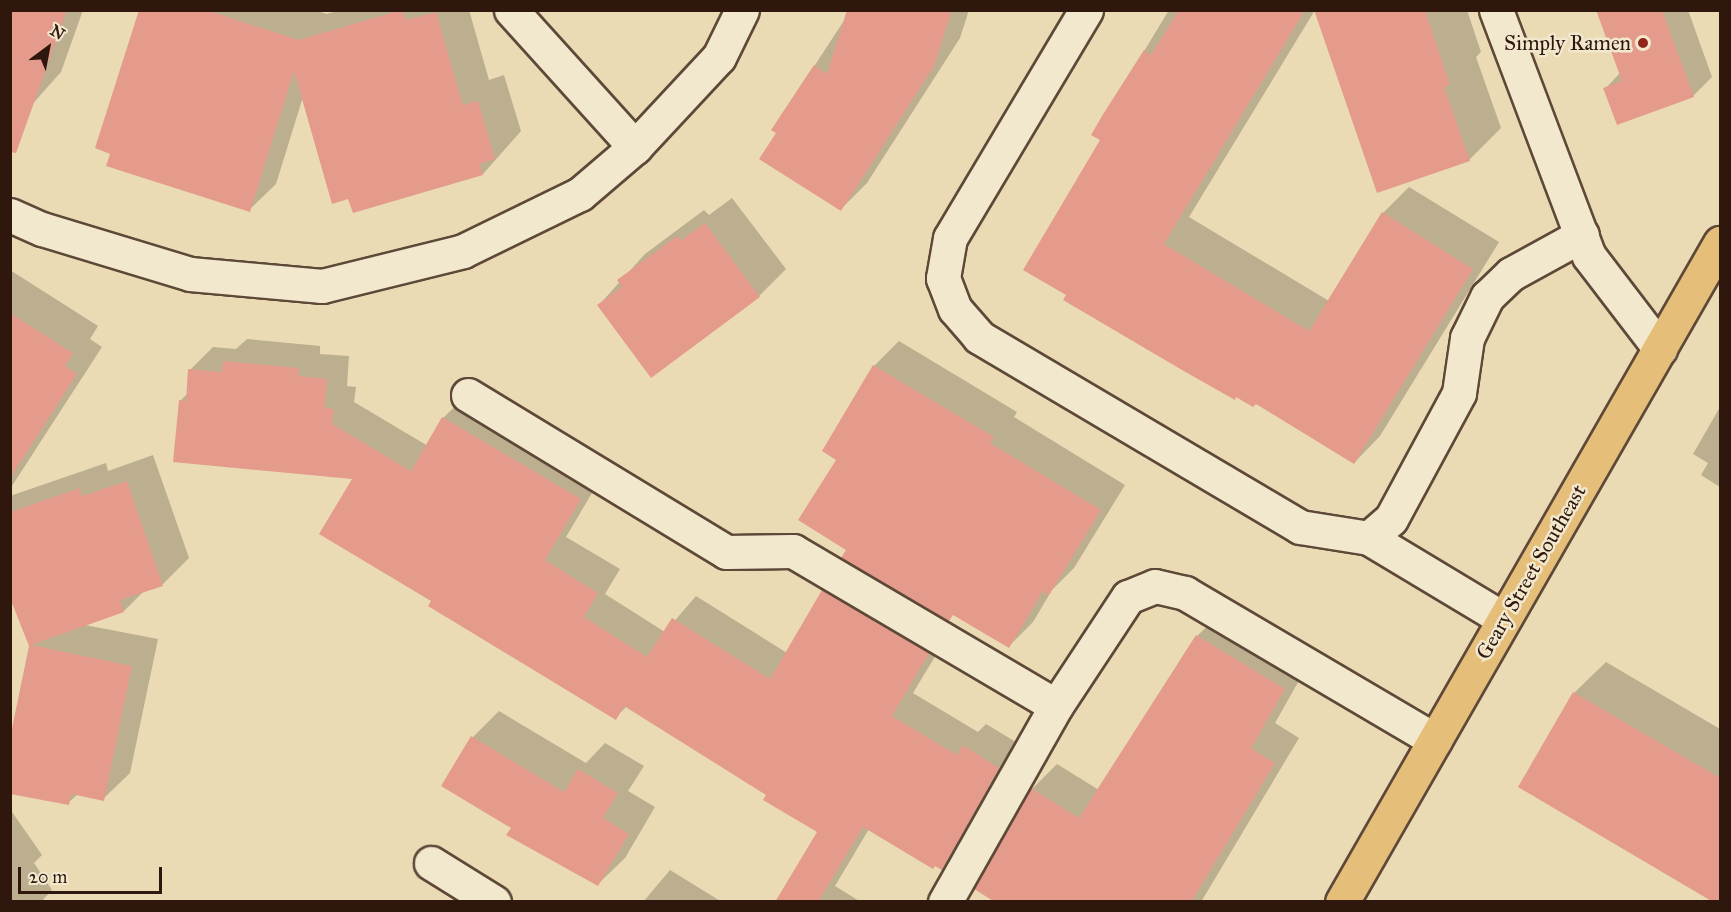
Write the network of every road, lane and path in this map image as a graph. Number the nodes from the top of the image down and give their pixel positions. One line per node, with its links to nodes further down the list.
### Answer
1 (511, 10): 5 (street)
2 (742, 10): 5 (street)
3 (1086, 10): 11 (street)
4 (1496, 10): 7 (street)
5 (635, 147): 6 (street)
6 (10, 215)
7 (1582, 235): 9 (street); 11 (street)
8 (1720, 243): 9 (main road, Geary Street Southeast)
9 (1660, 349): 12 (main road, Geary Street Southeast)
10 (468, 395): 13 (street)
11 (1369, 538): 12 (street)
12 (1504, 619): 14 (main road, Geary Street Southeast)
13 (1056, 706): 14 (street); 17 (street)
14 (1435, 740): 18 (main road, Geary Street Southeast)
15 (431, 863): 16 (street)
16 (494, 902)
17 (945, 902)
18 (1342, 902)

